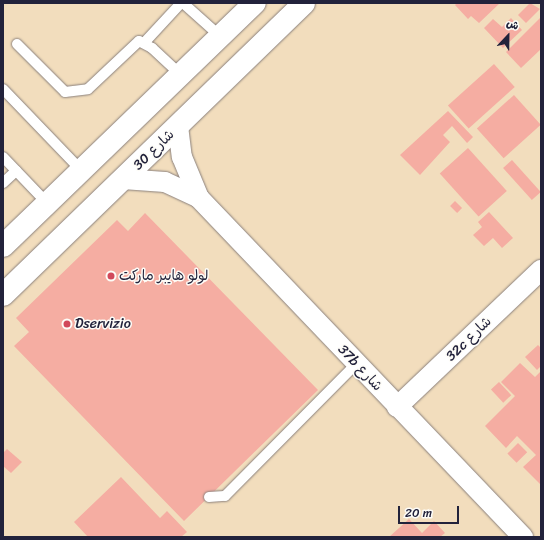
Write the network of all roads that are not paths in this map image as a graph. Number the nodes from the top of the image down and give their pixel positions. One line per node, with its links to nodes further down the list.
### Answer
1 (182, 3): 4 (lane); 5 (lane)
2 (255, 3): 4 (street)
3 (304, 3): 9 (street, شارع 30)
4 (220, 36): 7 (street)
5 (144, 43): 6 (lane); 7 (lane)
6 (18, 44)
7 (181, 75): 12 (street)
8 (3, 89): 12 (lane)
9 (178, 126): 13 (street, شارع 30); 15 (street, 37b شارع)
10 (3, 157): 11 (lane)
11 (16, 170): 14 (lane); 16 (lane)
12 (81, 170): 16 (street)
13 (123, 179): 15 (street, 37b شارع); 19 (street, شارع 30)
14 (3, 183)
15 (199, 198): 20 (street, 37b شارع)
16 (47, 203): 17 (street)
17 (3, 246)
18 (541, 270): 21 (street, 32c شارع)
19 (3, 295)
20 (356, 364): 21 (street, 37b شارع); 22 (lane)
21 (397, 407): 23 (street, 37b شارع)
22 (209, 497)
23 (523, 537)

